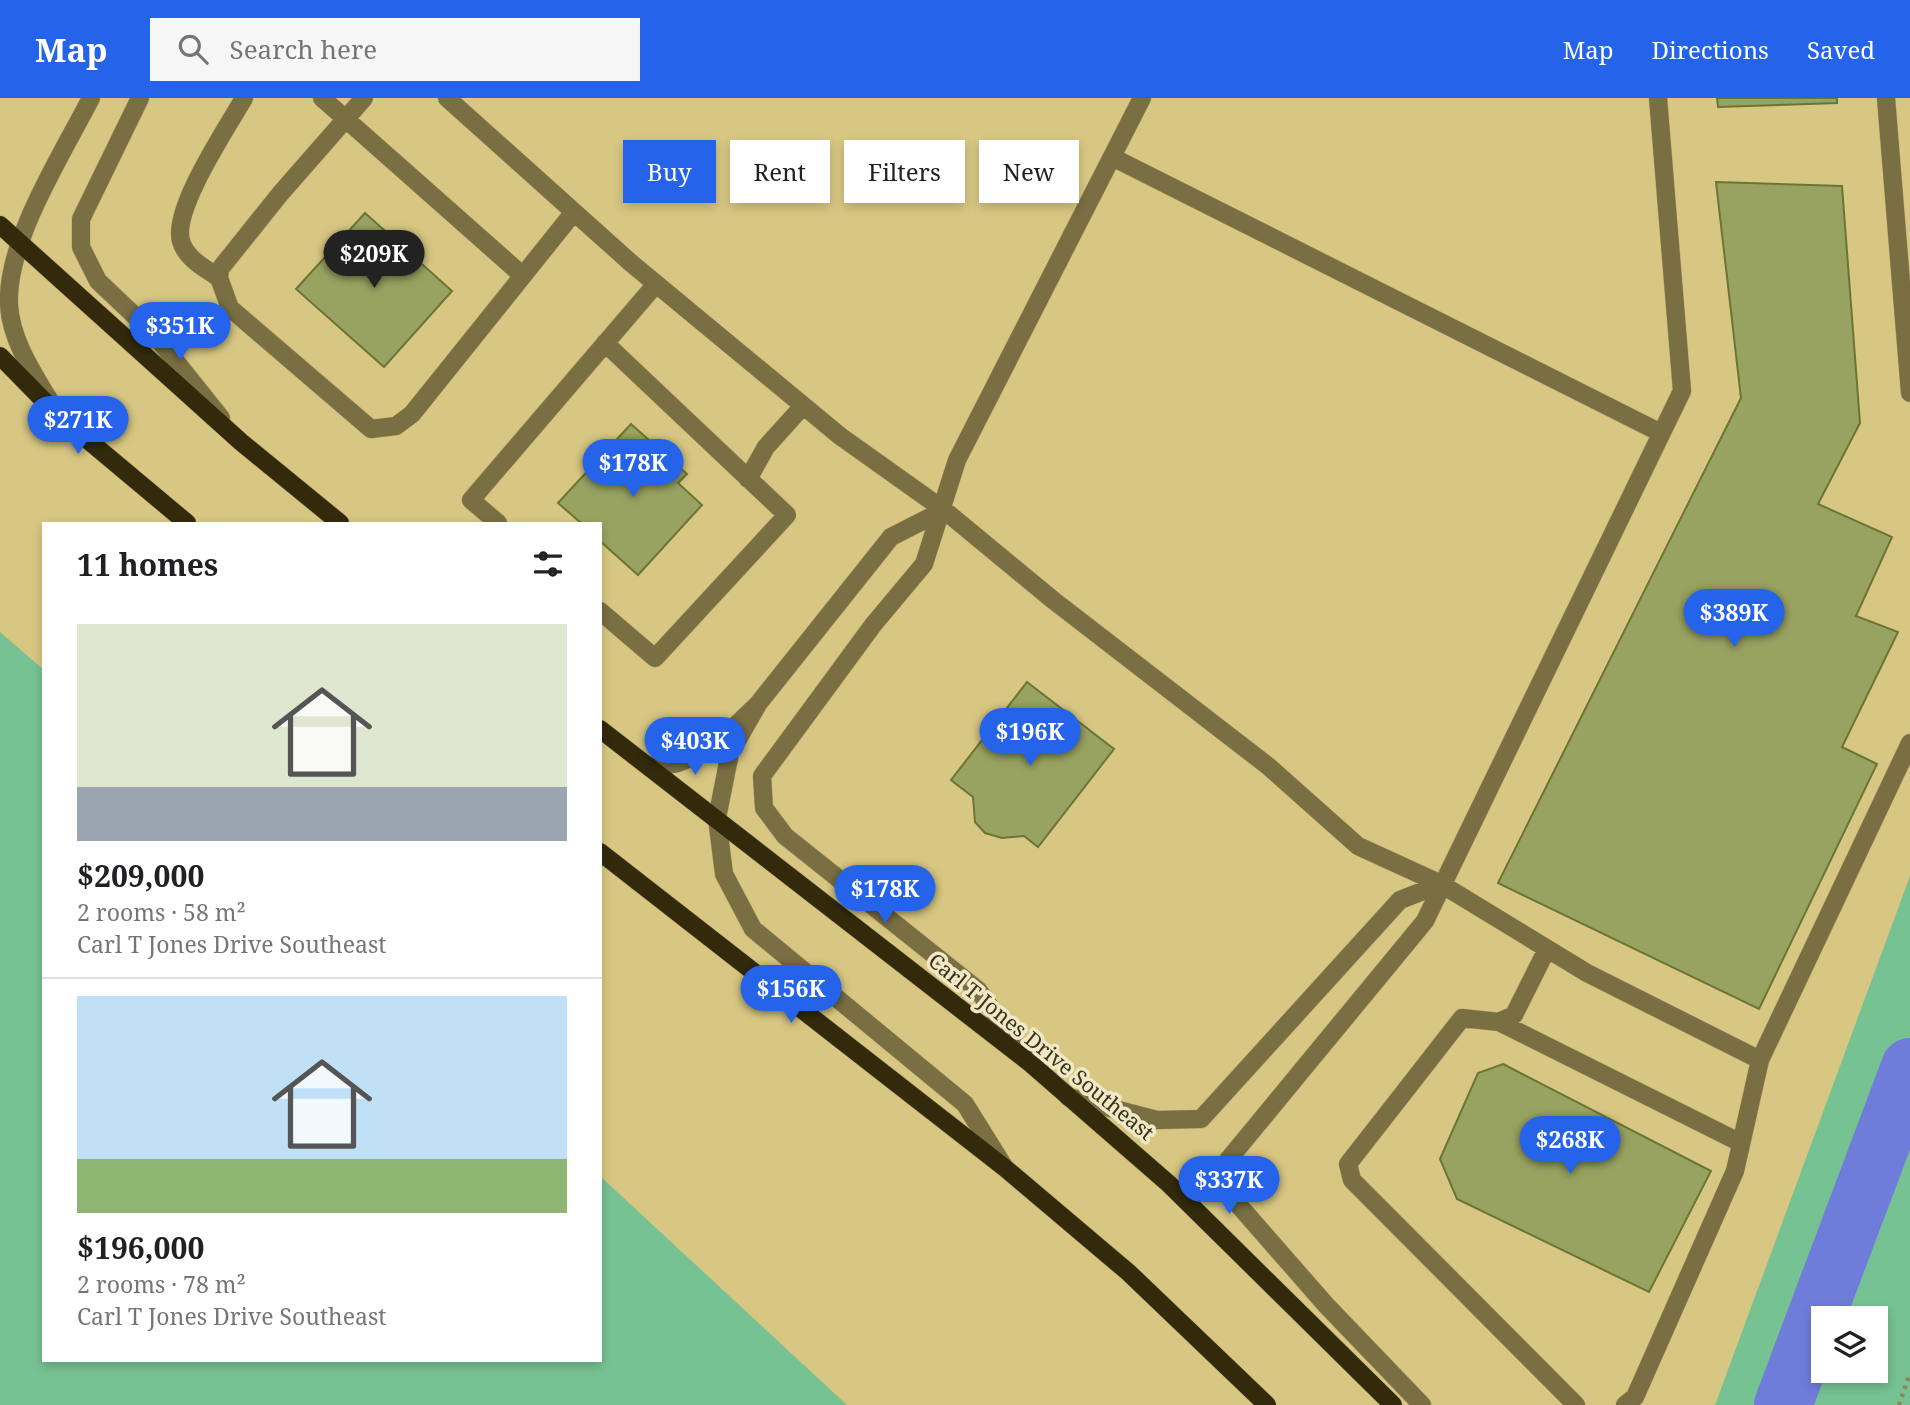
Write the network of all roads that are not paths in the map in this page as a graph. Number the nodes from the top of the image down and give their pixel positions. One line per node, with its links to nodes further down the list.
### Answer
1 (91, 98): 14 (lane)
2 (140, 98): 24 (lane)
3 (244, 98): 16 (lane)
4 (322, 98): 10 (lane)
5 (364, 98): 10 (lane)
6 (447, 98): 12 (lane)
7 (1142, 98): 11 (lane)
8 (1658, 98): 23 (lane)
9 (1886, 98): 20 (lane)
10 (345, 119): 15 (lane); 16 (lane)
11 (1112, 157): 23 (lane); 26 (lane)
12 (574, 212): 15 (lane); 17 (lane)
13 (0, 225): 14 (main road)
14 (19, 243): 22 (lane); 24 (main road)
15 (522, 275): 16 (lane)
16 (219, 278)
17 (656, 284): 18 (lane); 21 (lane)
18 (605, 343): 25 (lane); 29 (lane)
19 (0, 356): 22 (main road)
20 (1910, 393)
21 (803, 406): 25 (lane); 26 (lane)
22 (58, 415): 27 (main road)
23 (1661, 433): 37 (lane)
24 (241, 442): 28 (main road)
25 (748, 479): 30 (lane)
26 (944, 510): 31 (lane); 37 (lane); 41 (lane)
27 (186, 522)
28 (339, 522)
29 (497, 522)
30 (602, 613)
31 (758, 704): 34 (lane); 35 (lane)
32 (602, 731): 34 (main road, Carl T Jones Drive Southeast)
33 (1910, 743): 40 (lane)
34 (650, 767): 35 (main road, Carl T Jones Drive Southeast)
35 (717, 818): 41 (main road, Carl T Jones Drive Southeast); 44 (lane)
36 (602, 854): 44 (main road)
37 (1441, 884): 38 (lane); 42 (lane); 47 (lane)
38 (1547, 949): 39 (lane); 40 (lane)
39 (1499, 1022): 43 (lane); 48 (lane)
40 (1760, 1060): 43 (lane)
41 (1030, 1063): 42 (main road, Carl T Jones Drive Southeast)
42 (1068, 1097): 46 (main road, Carl T Jones Drive Southeast)
43 (1741, 1143): 49 (lane)
44 (1005, 1168): 45 (main road)
45 (1267, 1405)
46 (1393, 1405)
47 (1422, 1405)
48 (1576, 1405)
49 (1625, 1405)

